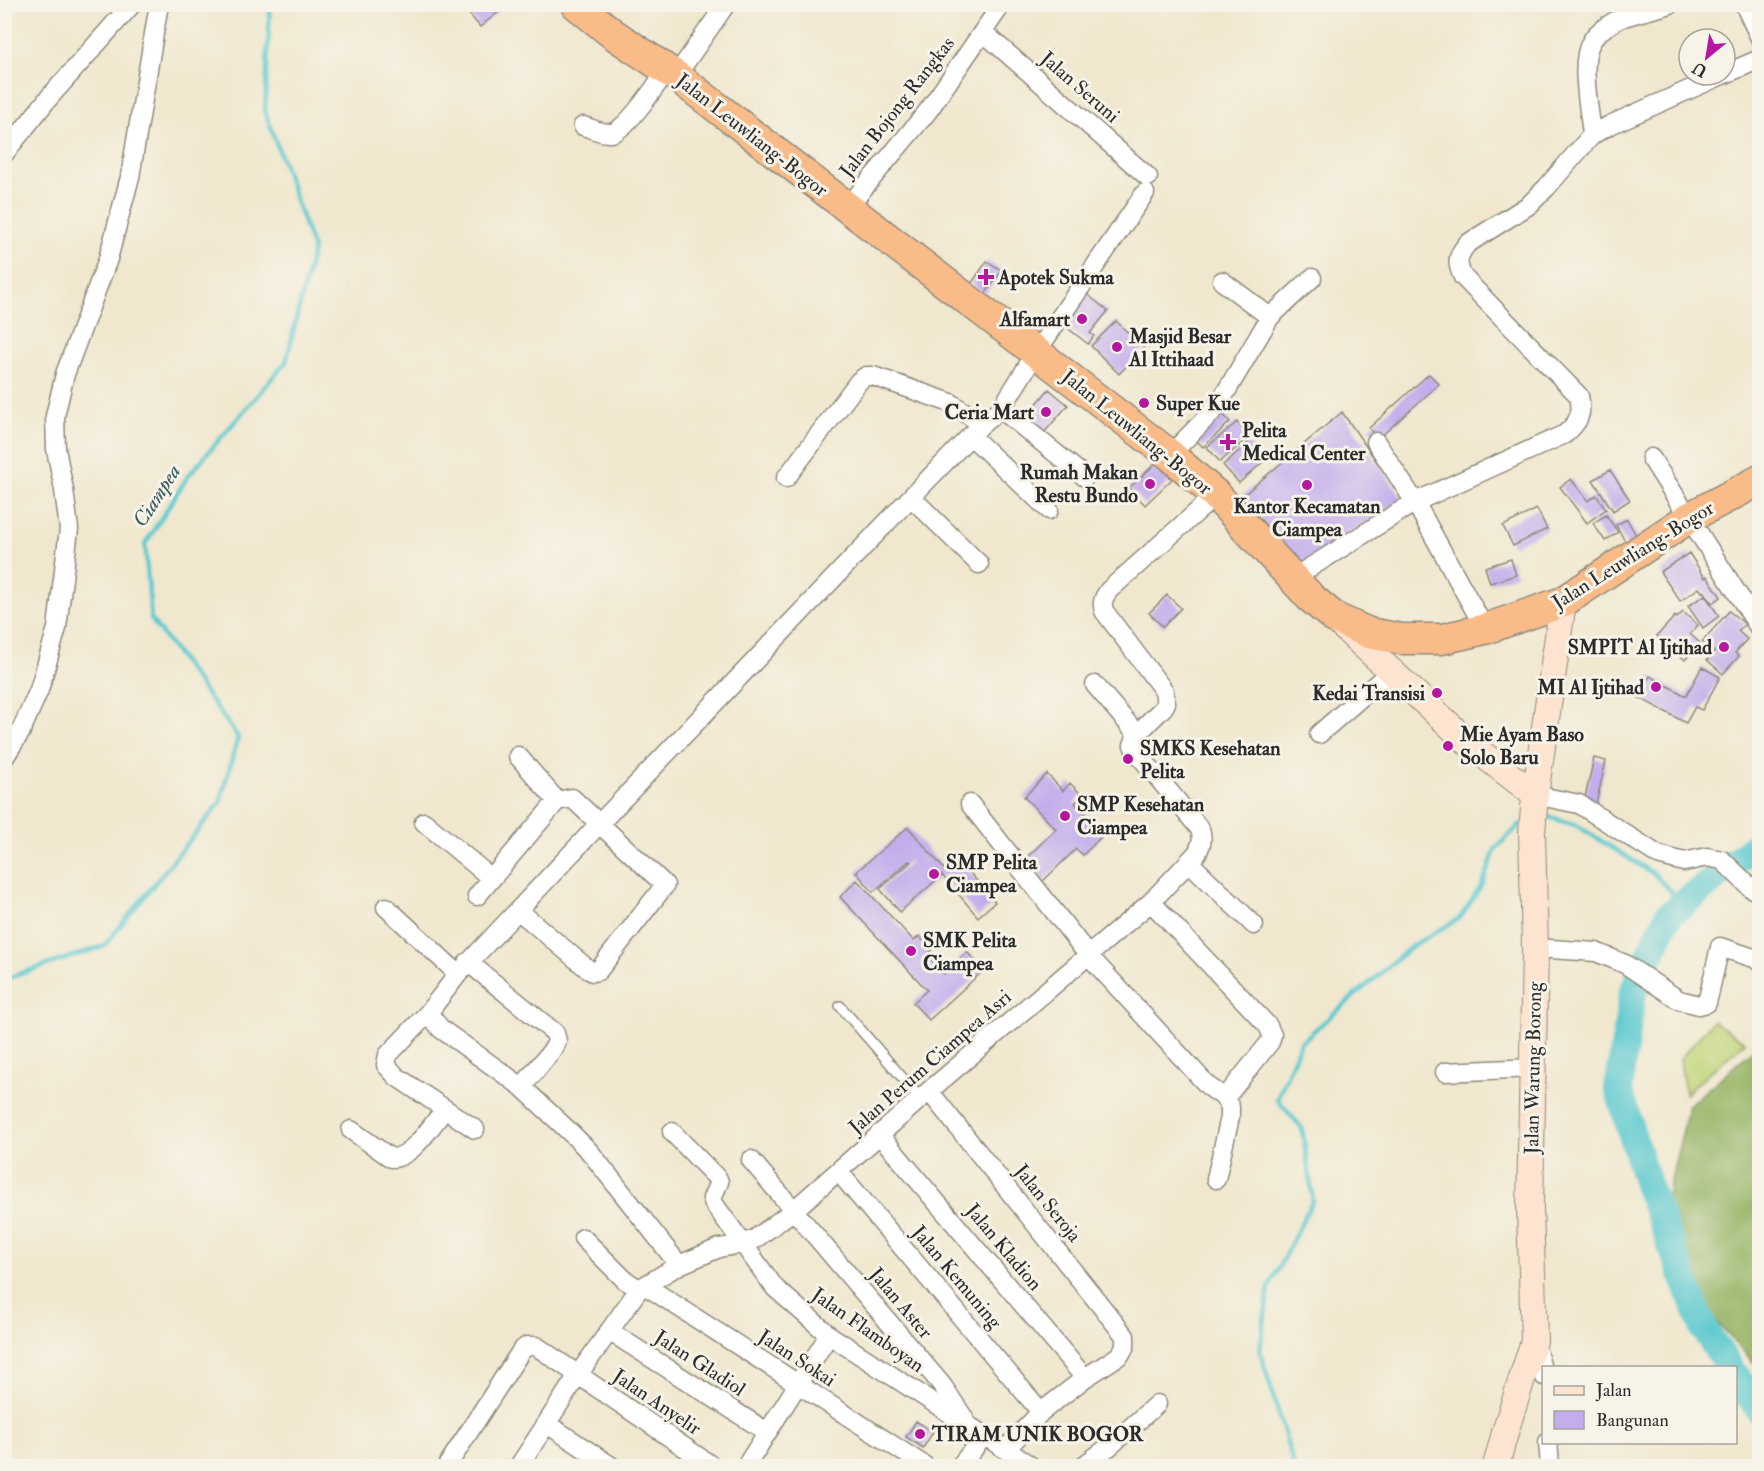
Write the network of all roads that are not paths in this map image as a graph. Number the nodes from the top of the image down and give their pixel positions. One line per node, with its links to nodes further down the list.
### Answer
1 (132, 4): 16 (street)
2 (159, 4): 46 (street)
3 (576, 4): 12 (highway, Jalan Leuwliang-Bogor)
4 (726, 4): 12 (street)
5 (1002, 4): 8 (street, Jalan Bojong Rangkas)
6 (1670, 4): 15 (street)
7 (1744, 4): 9 (street)
8 (983, 32): 17 (street, Jalan Bojong Rangkas); 21 (street, Jalan Seruni)
9 (1760, 38)
10 (1760, 59): 11 (street)
11 (1737, 69)
12 (672, 73): 14 (street); 17 (highway, Jalan Leuwliang-Bogor)
13 (1694, 87): 15 (street)
14 (583, 126)
15 (1592, 135): 32 (street)
16 (4, 154)
17 (847, 208): 21 (highway, Jalan Leuwliang-Bogor)
18 (1312, 278): 20 (street)
19 (1222, 281): 20 (street)
20 (1270, 317): 25 (street)
21 (1037, 351): 22 (street); 25 (highway, Jalan Leuwliang-Bogor)
22 (1000, 409): 23 (street); 27 (street)
23 (977, 430): 28 (street); 31 (street); 33 (street)
24 (1376, 442): 32 (street)
25 (1170, 454): 30 (highway, Jalan Leuwliang-Bogor)
26 (1651, 458): 34 (street)
27 (1085, 477)
28 (786, 478)
29 (1760, 480): 34 (highway, Jalan Leuwliang-Bogor)
30 (1216, 495): 36 (highway, Jalan Leuwliang-Bogor); 43 (street)
31 (911, 497): 35 (street); 51 (street)
32 (1415, 502): 36 (street); 39 (street)
33 (1049, 510)
34 (1690, 517): 37 (highway, Jalan Leuwliang-Bogor); 40 (street)
35 (979, 564)
36 (1293, 578): 38 (highway, Jalan Leuwliang-Bogor)
37 (1563, 602): 39 (highway, Jalan Leuwliang-Bogor); 47 (main road, Jalan Warung Borong)
38 (1335, 618): 39 (highway, Jalan Leuwliang-Bogor); 41 (main road)
39 (1485, 629)
40 (1760, 629)
41 (1390, 672): 44 (street); 47 (main road)
42 (1095, 685): 43 (street)
43 (1137, 734): 52 (street, Jalan Perum Ciampea Asri)
44 (1320, 734)
45 (518, 756): 48 (street)
46 (4, 758)
47 (1535, 795): 54 (street); 60 (main road, Jalan Warung Borong)
48 (557, 801): 51 (street); 53 (street)
49 (970, 804): 61 (street)
50 (424, 822): 53 (street)
51 (600, 823): 58 (street); 58 (street)
52 (1190, 863): 56 (street, Jalan Perum Ciampea Asri); 59 (street)
53 (490, 878): 55 (street)
54 (1755, 890)
55 (477, 896)
56 (1151, 902): 61 (street, Jalan Perum Ciampea Asri); 70 (street)
57 (386, 907): 63 (street)
58 (519, 910): 63 (street)
59 (1254, 925)
60 (1535, 948): 62 (street); 66 (main road, Jalan Warung Borong)
61 (1089, 956): 69 (street, Jalan Perum Ciampea Asri); 70 (street)
62 (1760, 960)
63 (463, 968): 65 (street); 68 (street)
64 (840, 1006): 69 (lane)
65 (428, 1013): 68 (street); 71 (street)
66 (1533, 1068): 67 (street); 86 (main road, Jalan Warung Borong)
67 (1445, 1072)
68 (522, 1087): 82 (street)
69 (925, 1095): 75 (street, Jalan Perum Ciampea Asri); 89 (street, Jalan Seroja)
70 (1225, 1098): 78 (street)
71 (444, 1110): 72 (street); 73 (street)
72 (475, 1129)
73 (351, 1130)
74 (672, 1132): 81 (street, Jalan Flamboyan)
75 (884, 1140): 77 (street, Jalan Perum Ciampea Asri); 89 (street, Jalan Kladion)
76 (751, 1160): 79 (street, Jalan Aster)
77 (838, 1171): 79 (street, Jalan Perum Ciampea Asri); 92 (street, Jalan Kemuning)
78 (1216, 1179)
79 (794, 1210): 81 (street, Jalan Perum Ciampea Asri); 94 (street, Jalan Aster)
80 (583, 1238): 83 (street, Jalan Sokai)
81 (742, 1244): 82 (street, Jalan Perum Ciampea Asri); 85 (street, Jalan Flamboyan)
82 (679, 1265): 83 (street, Jalan Perum Ciampea Asri)
83 (643, 1287): 84 (street, Jalan Perum Ciampea Asri); 90 (street, Jalan Sokai)
84 (609, 1331): 88 (street, Jalan Perum Ciampea Asri); 95 (street, Jalan Gladiol)
85 (829, 1335): 90 (street); 94 (street, Jalan Flamboyan)
86 (1534, 1341): 87 (street); 107 (main road, Jalan Warung Borong)
87 (1542, 1369)
88 (578, 1375): 93 (street, Jalan Perum Ciampea Asri); 98 (street, Jalan Anyelir); 101 (street, Jalan Anyelir)
89 (1085, 1378): 92 (street)
90 (797, 1384): 95 (street); 103 (street, Jalan Sokai)
91 (1157, 1404): 106 (street)
92 (1041, 1412): 97 (street)
93 (547, 1424): 99 (street, Jalan Perum Ciampea Asri); 100 (street)
94 (977, 1431): 97 (street, Jalan Flamboyan); 104 (street)
95 (767, 1432): 102 (street)
96 (1548, 1444): 108 (street)
97 (1006, 1449): 105 (street, Jalan Flamboyan)
98 (447, 1467)
99 (519, 1467)
100 (611, 1467)
101 (712, 1467)
102 (746, 1467)
103 (925, 1467)
104 (960, 1467)
105 (1031, 1467)
106 (1083, 1467)
107 (1496, 1467)
108 (1550, 1467)

